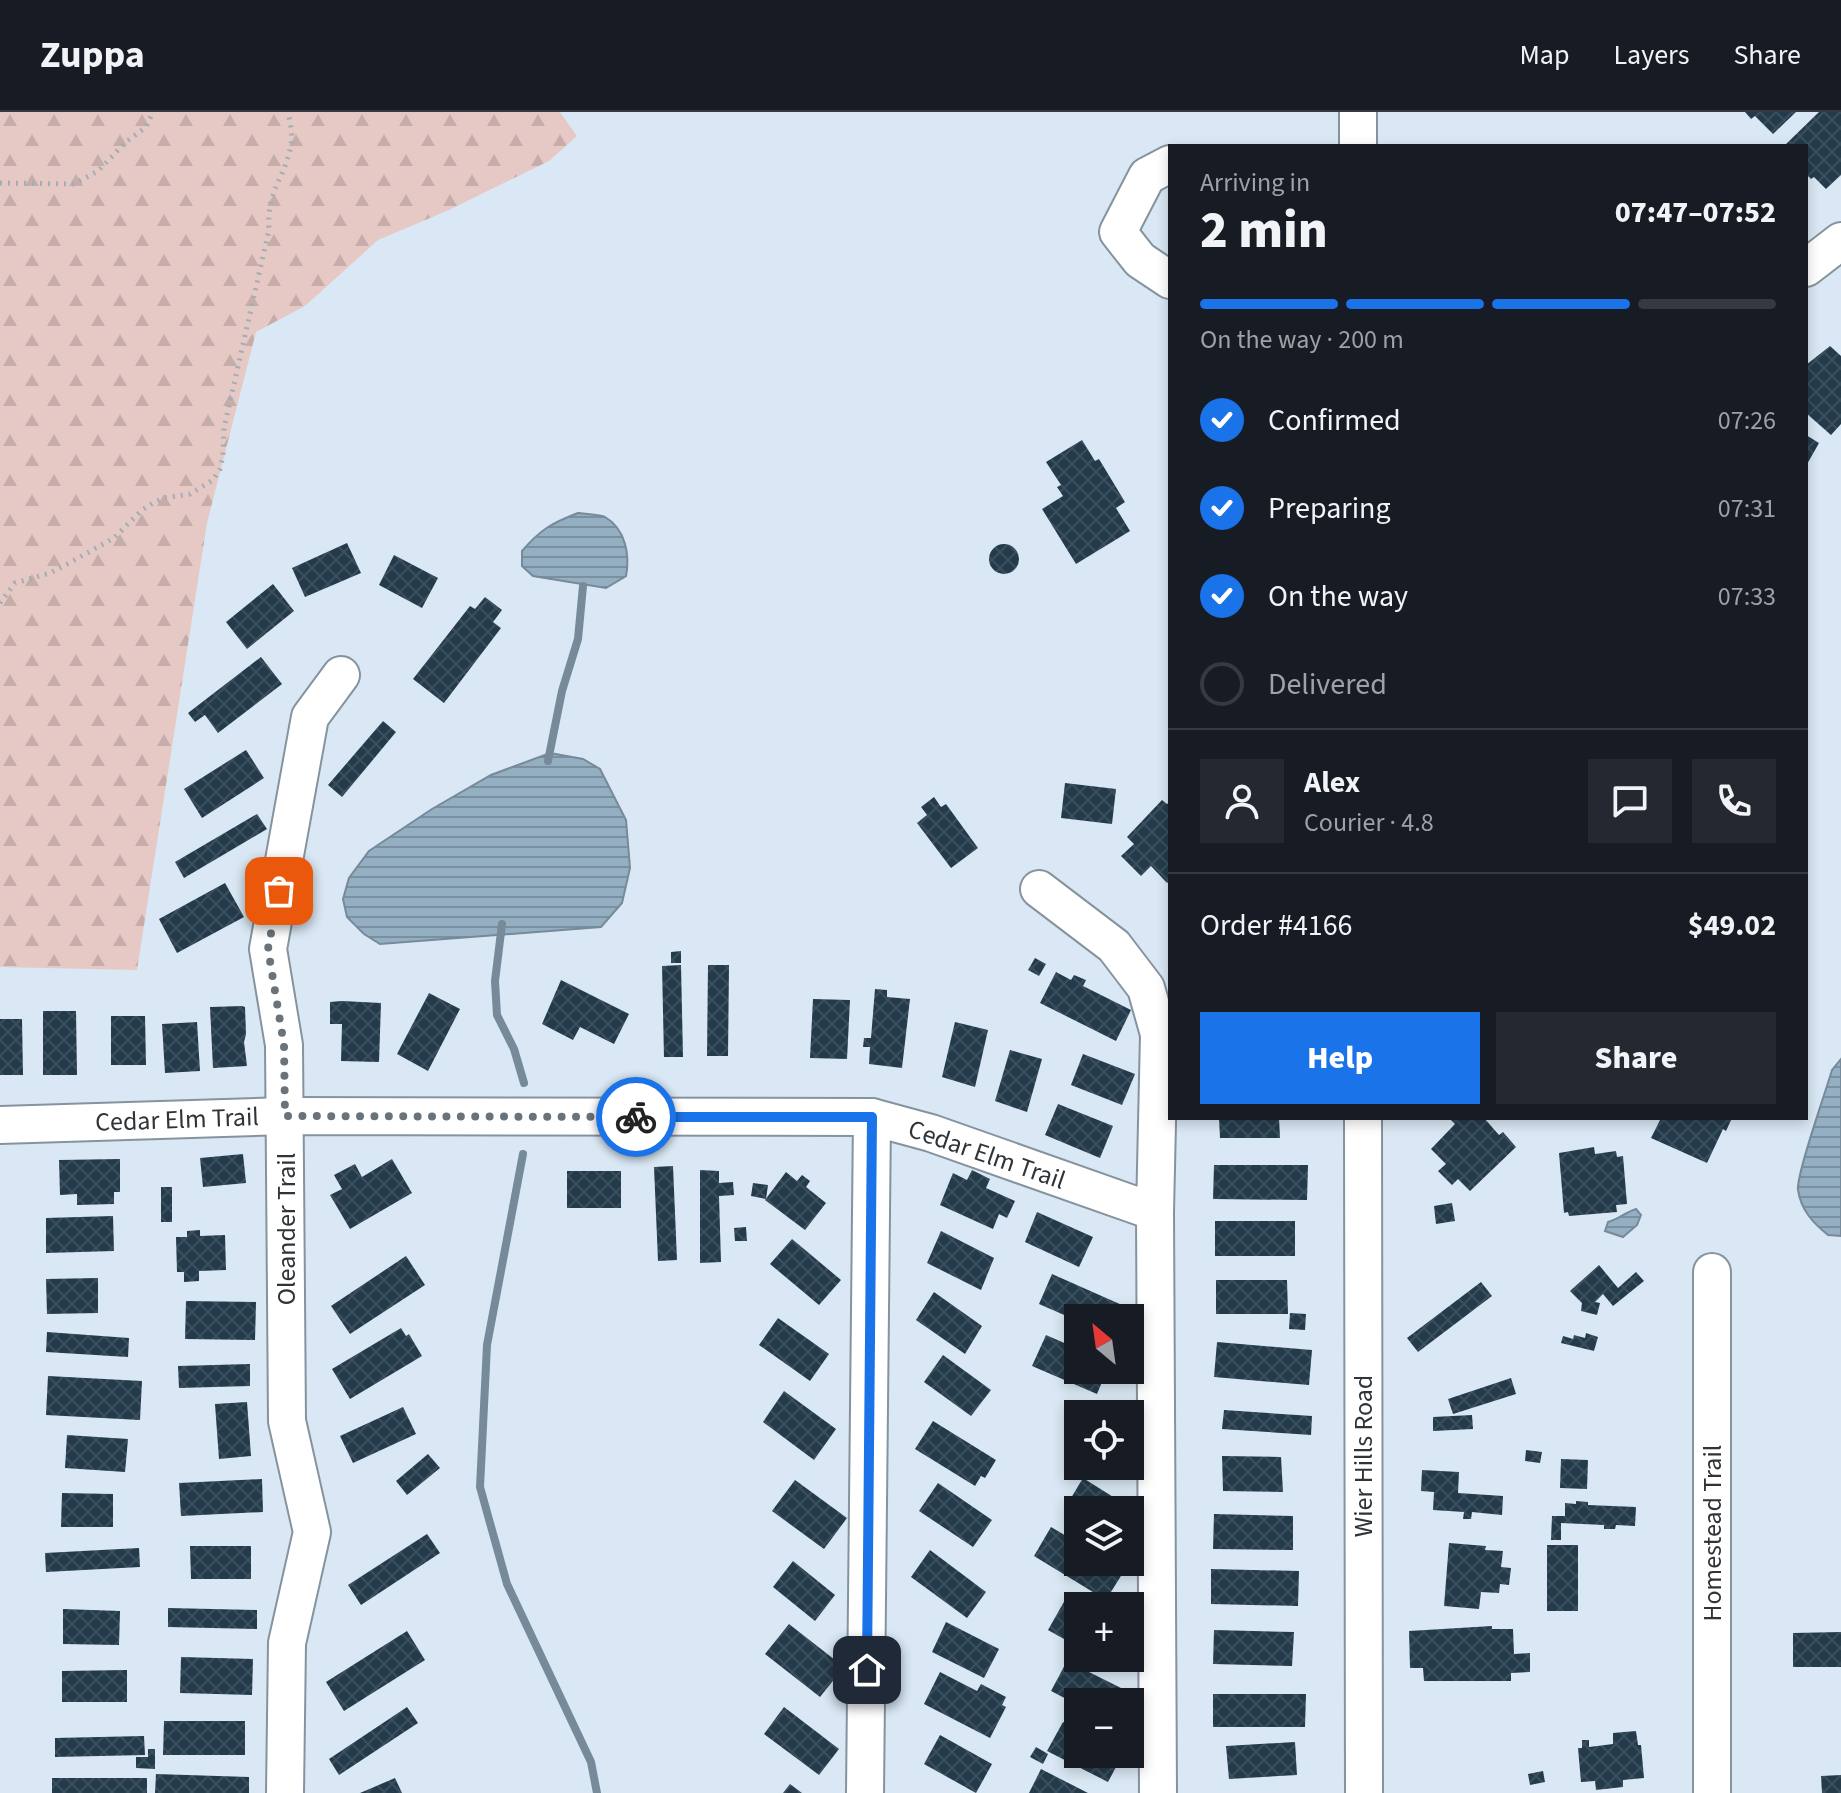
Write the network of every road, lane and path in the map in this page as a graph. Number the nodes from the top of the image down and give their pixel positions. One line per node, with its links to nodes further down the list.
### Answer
1 (153, 112): 6 (path)
2 (288, 112): 10 (path)
3 (1358, 112): 4 (street)
4 (1358, 144)
5 (1168, 165): 9 (street)
6 (0, 183)
7 (1841, 241): 8 (street)
8 (1808, 266)
9 (1168, 279)
10 (0, 603)
11 (341, 675): 13 (street, Oleander Trail)
12 (1039, 889): 17 (street)
13 (285, 1116): 14 (street, Cedar Elm Trail); 16 (street, Cedar Elm Trail); 19 (street, Oleander Trail)
14 (872, 1117): 17 (street, Cedar Elm Trail); 20 (street)
15 (1363, 1120): 22 (street, Wier Hills Road)
16 (0, 1125)
17 (1155, 1212): 21 (street)
18 (1712, 1272): 23 (street, Homestead Trail)
19 (285, 1793)
20 (865, 1793)
21 (1158, 1793)
22 (1364, 1793)
23 (1712, 1793)

